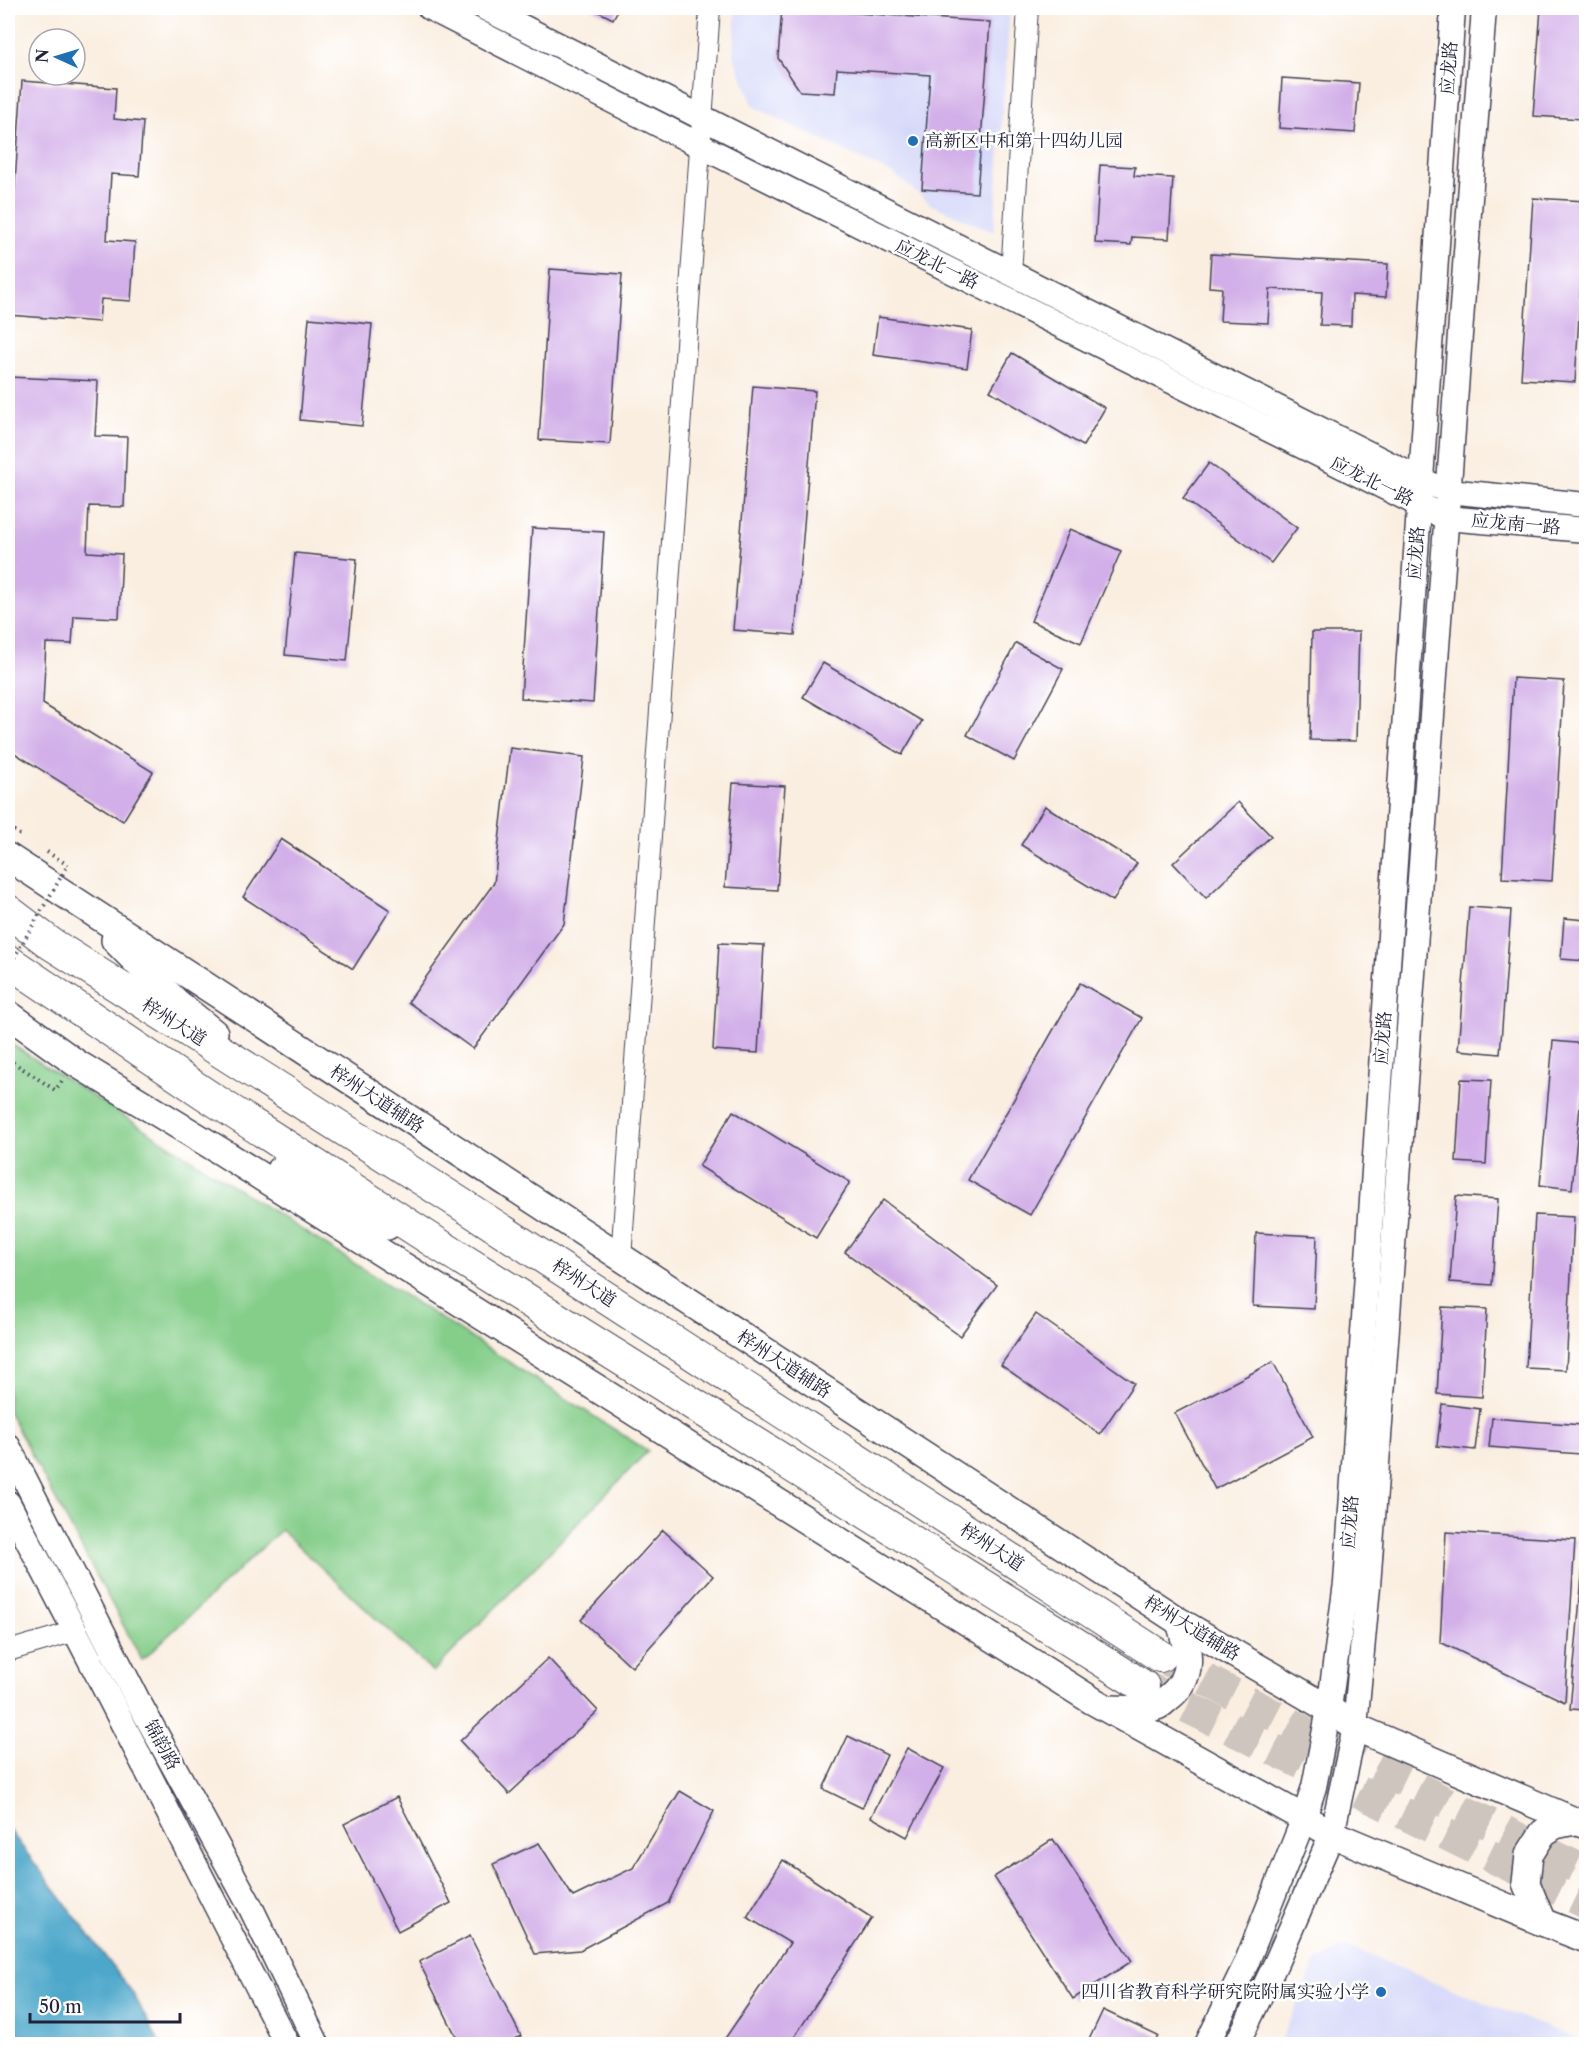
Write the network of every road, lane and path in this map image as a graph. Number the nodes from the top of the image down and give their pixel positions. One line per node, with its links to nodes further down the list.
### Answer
1 (430, 8): 8 (street, 应龙北一路)
2 (484, 8): 7 (street, 应龙北一路)
3 (710, 8): 7 (street)
4 (1028, 8): 9 (street)
5 (1453, 8): 10 (street, 应龙路)
6 (1484, 8): 11 (street, 应龙路)
7 (702, 119): 8 (street); 9 (street, 应龙北一路)
8 (699, 145): 12 (street, 应龙北一路); 27 (street)
9 (1011, 274): 10 (street, 应龙北一路)
10 (1421, 480): 11 (street, 应龙北一路); 12 (street, 应龙路)
11 (1448, 491): 13 (street, 应龙南一路); 14 (street, 应龙路)
12 (1419, 504): 14 (street, 应龙北一路); 37 (street, 应龙路)
13 (1587, 505)
14 (1446, 518): 15 (street, 应龙南一路); 38 (street, 应龙路)
15 (1587, 530)
16 (8, 857): 18 (main road, 梓州大道辅路)
17 (68, 865): 21 (path, bridge)
18 (80, 904): 26 (main road); 27 (main road, 梓州大道辅路)
19 (8, 911): 26 (highway, 梓州大道)
20 (8, 961): 28 (highway, 梓州大道)
21 (8, 968)
22 (12, 1019): 24 (main road)
23 (8, 1059): 25 (path)
24 (100, 1078): 28 (main road); 36 (main road)
25 (55, 1090)
26 (289, 1095): 34 (highway, 梓州大道)
27 (621, 1258): 31 (main road, 梓州大道辅路)
28 (539, 1307): 35 (highway, 梓州大道)
29 (8, 1446): 45 (street, 锦韵路)
30 (8, 1503): 32 (street, 锦韵路)
31 (1180, 1622): 36 (main road); 37 (main road, 梓州大道辅路)
32 (76, 1631): 33 (street); 44 (street, 锦韵路)
33 (8, 1651)
34 (1160, 1656)
35 (1143, 1686)
36 (1109, 1709): 39 (main road)
37 (1329, 1709): 38 (main road, 梓州大道辅路); 39 (street, 应龙路)
38 (1355, 1727): 40 (main road, 梓州大道辅路); 41 (street, 应龙路)
39 (1304, 1818): 41 (main road); 46 (street, 应龙路)
40 (1580, 1823): 42 (main road)
41 (1332, 1834): 42 (main road); 47 (street, 应龙路)
42 (1542, 1922): 43 (main road)
43 (1587, 1939)
44 (287, 2044)
45 (317, 2044)
46 (1207, 2044)
47 (1237, 2044)

